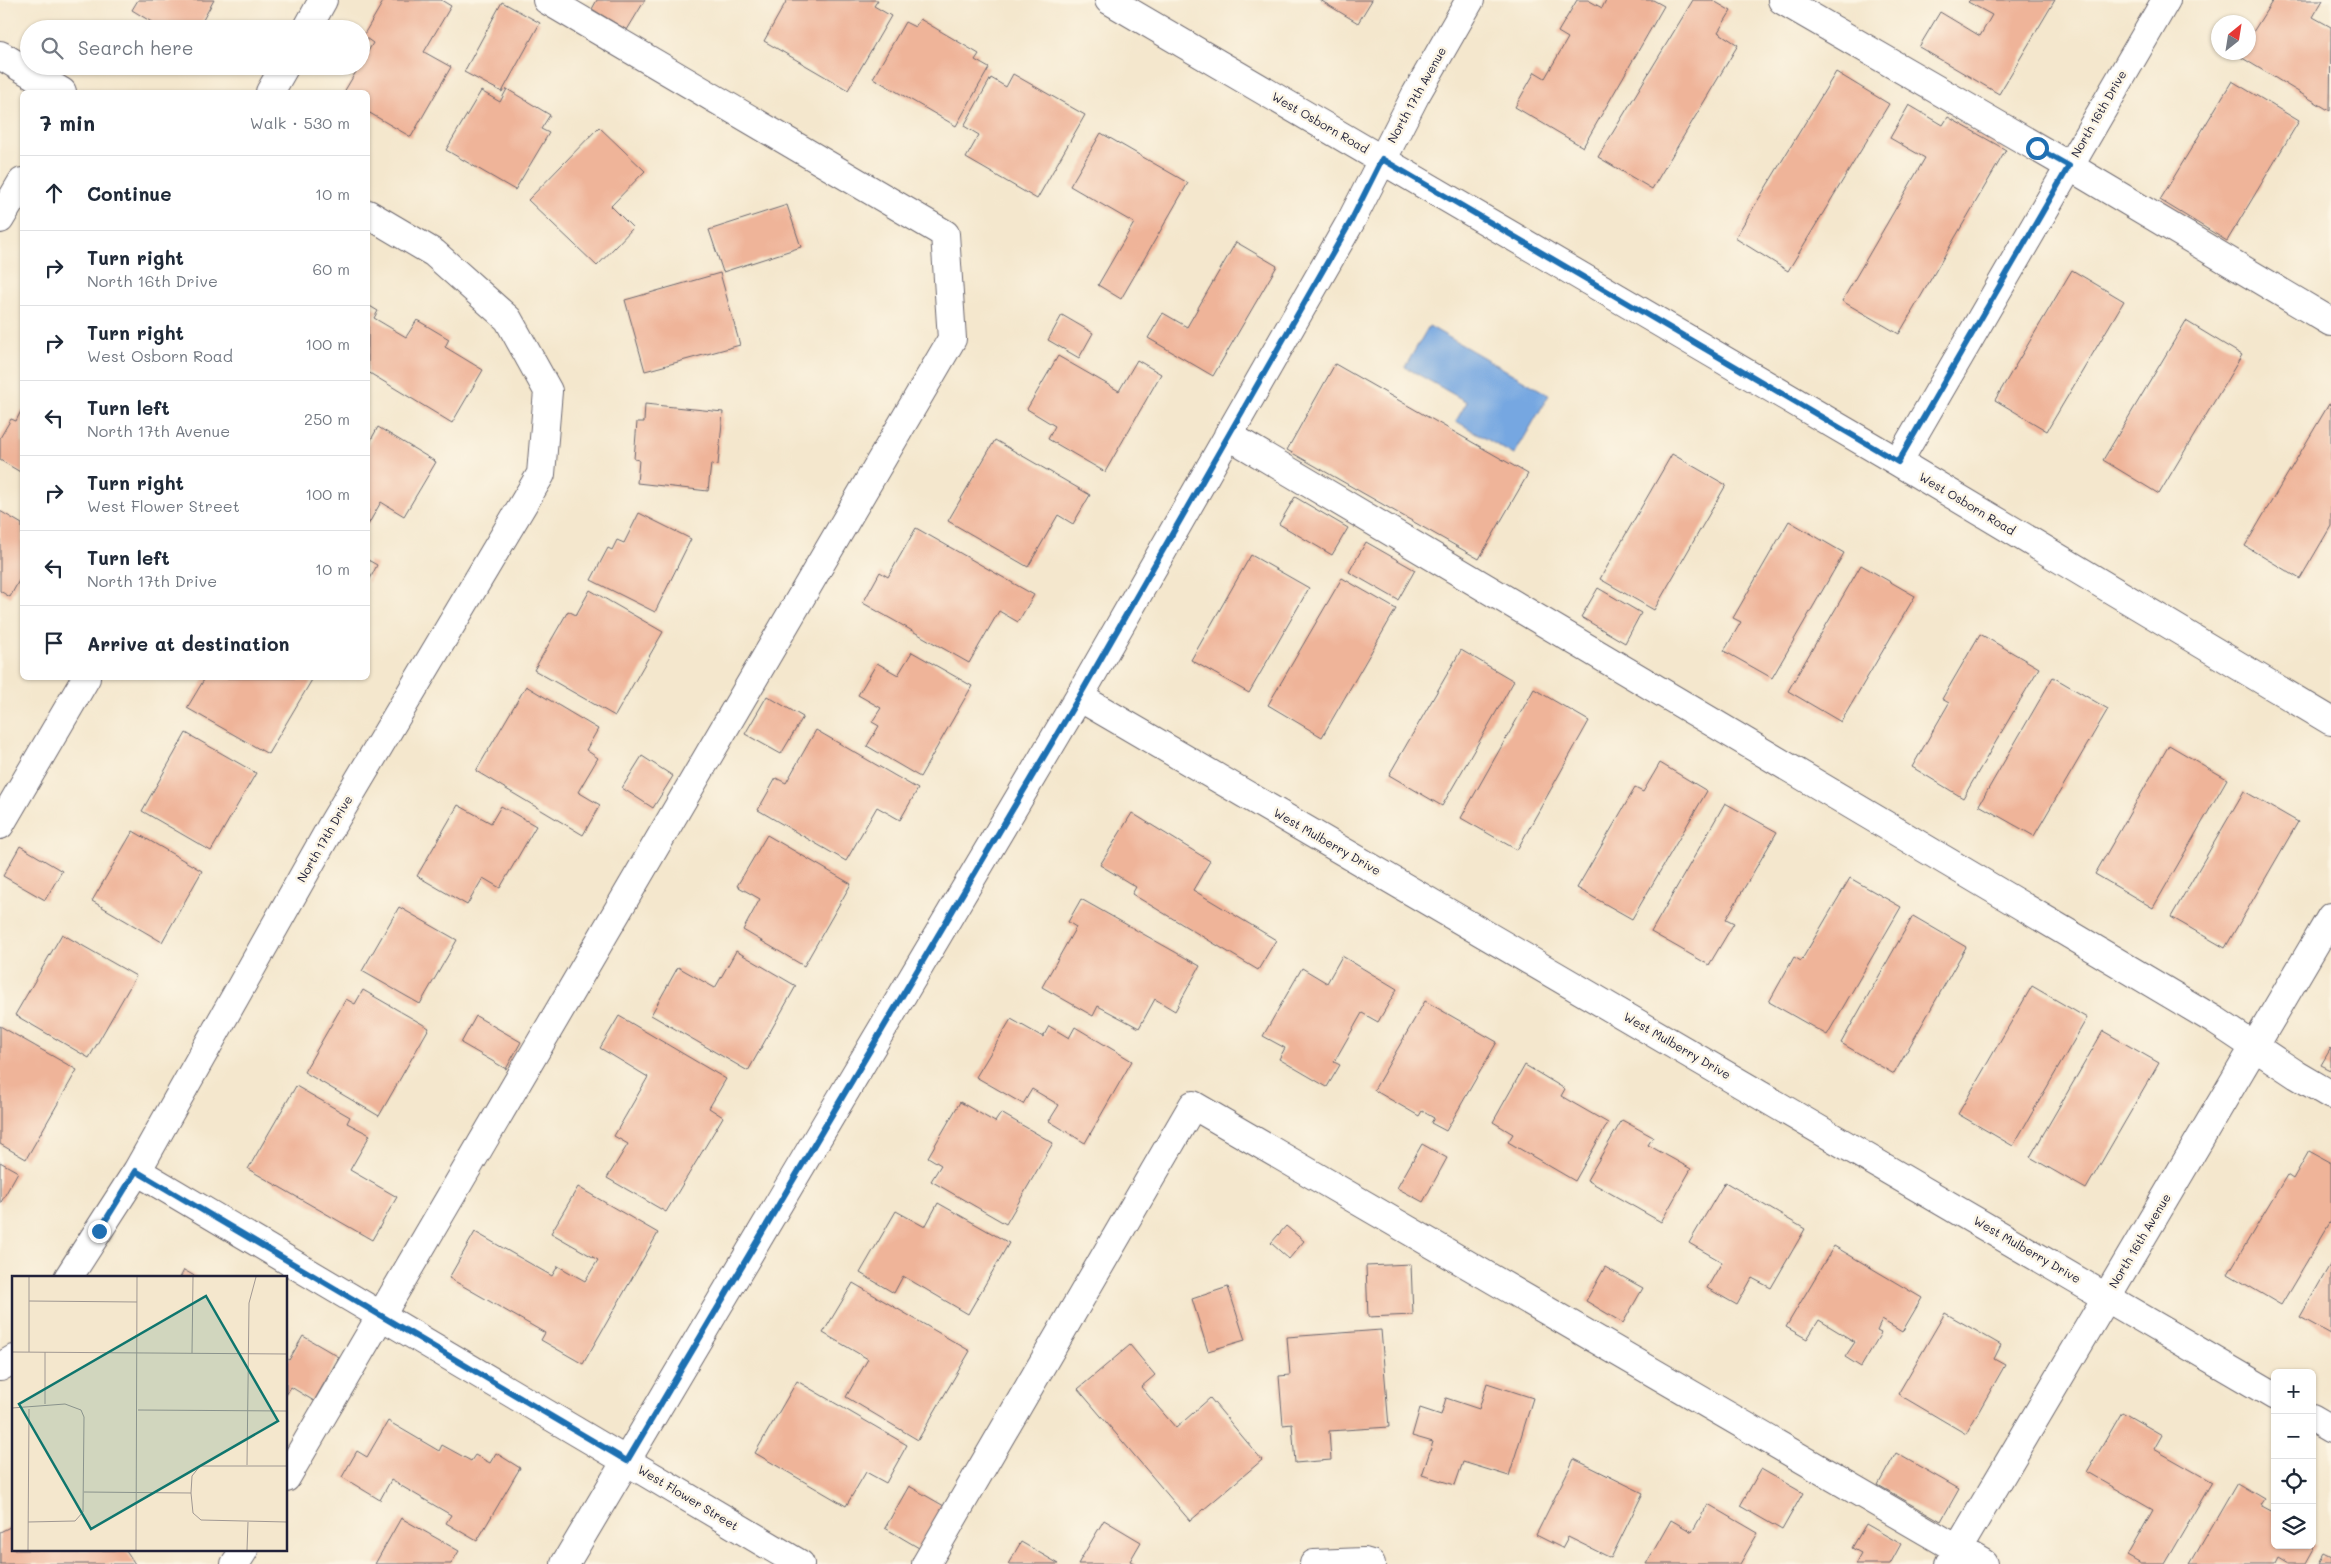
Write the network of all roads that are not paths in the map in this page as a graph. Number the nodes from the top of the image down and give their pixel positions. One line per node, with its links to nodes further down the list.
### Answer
1 (323, 0): 8 (street)
2 (547, 0): 33 (street)
3 (1109, 0): 15 (street, West Osborn Road)
4 (1470, 0): 15 (street, North 17th Avenue)
5 (1782, 0): 7 (street)
6 (2166, 0): 16 (street, North 16th Drive)
7 (1813, 8): 16 (street)
8 (312, 20)
9 (0, 55): 10 (street)
10 (20, 67)
11 (34, 75): 13 (street)
12 (280, 75): 14 (street)
13 (59, 90)
14 (271, 90)
15 (1382, 159): 21 (street, North 17th Avenue); 22 (street, West Osborn Road)
16 (2069, 166): 20 (street); 22 (street, North 16th Drive)
17 (20, 185): 19 (street)
18 (370, 215): 30 (street, North 17th Drive)
19 (0, 219)
20 (2330, 320)
21 (1228, 435): 24 (street, North 17th Avenue); 28 (street)
22 (1898, 462): 25 (street, West Osborn Road)
23 (85, 680): 26 (street)
24 (1079, 697): 32 (street, West Mulberry Drive); 39 (street, North 17th Avenue)
25 (2331, 722)
26 (0, 825)
27 (2331, 917): 28 (street, North 16th Avenue)
28 (2254, 1047): 29 (street); 32 (street, North 16th Avenue)
29 (2331, 1095)
30 (136, 1171): 31 (street, North 17th Drive); 33 (street, West Flower Street)
31 (69, 1276)
32 (2107, 1297): 36 (street, West Mulberry Drive); 42 (street, North 16th Avenue)
33 (382, 1317): 39 (street, West Flower Street); 40 (street)
34 (12, 1360): 35 (street)
35 (0, 1367)
36 (2271, 1394)
37 (2316, 1420): 38 (street)
38 (2331, 1429)
39 (627, 1461): 44 (street, North 17th Avenue); 45 (street, West Flower Street)
40 (288, 1475)
41 (243, 1552): 43 (street)
42 (1954, 1556): 46 (street); 49 (street)
43 (235, 1564)
44 (565, 1564)
45 (800, 1564)
46 (926, 1564)
47 (1314, 1564): 48 (street)
48 (1371, 1564)
49 (1983, 1564)

